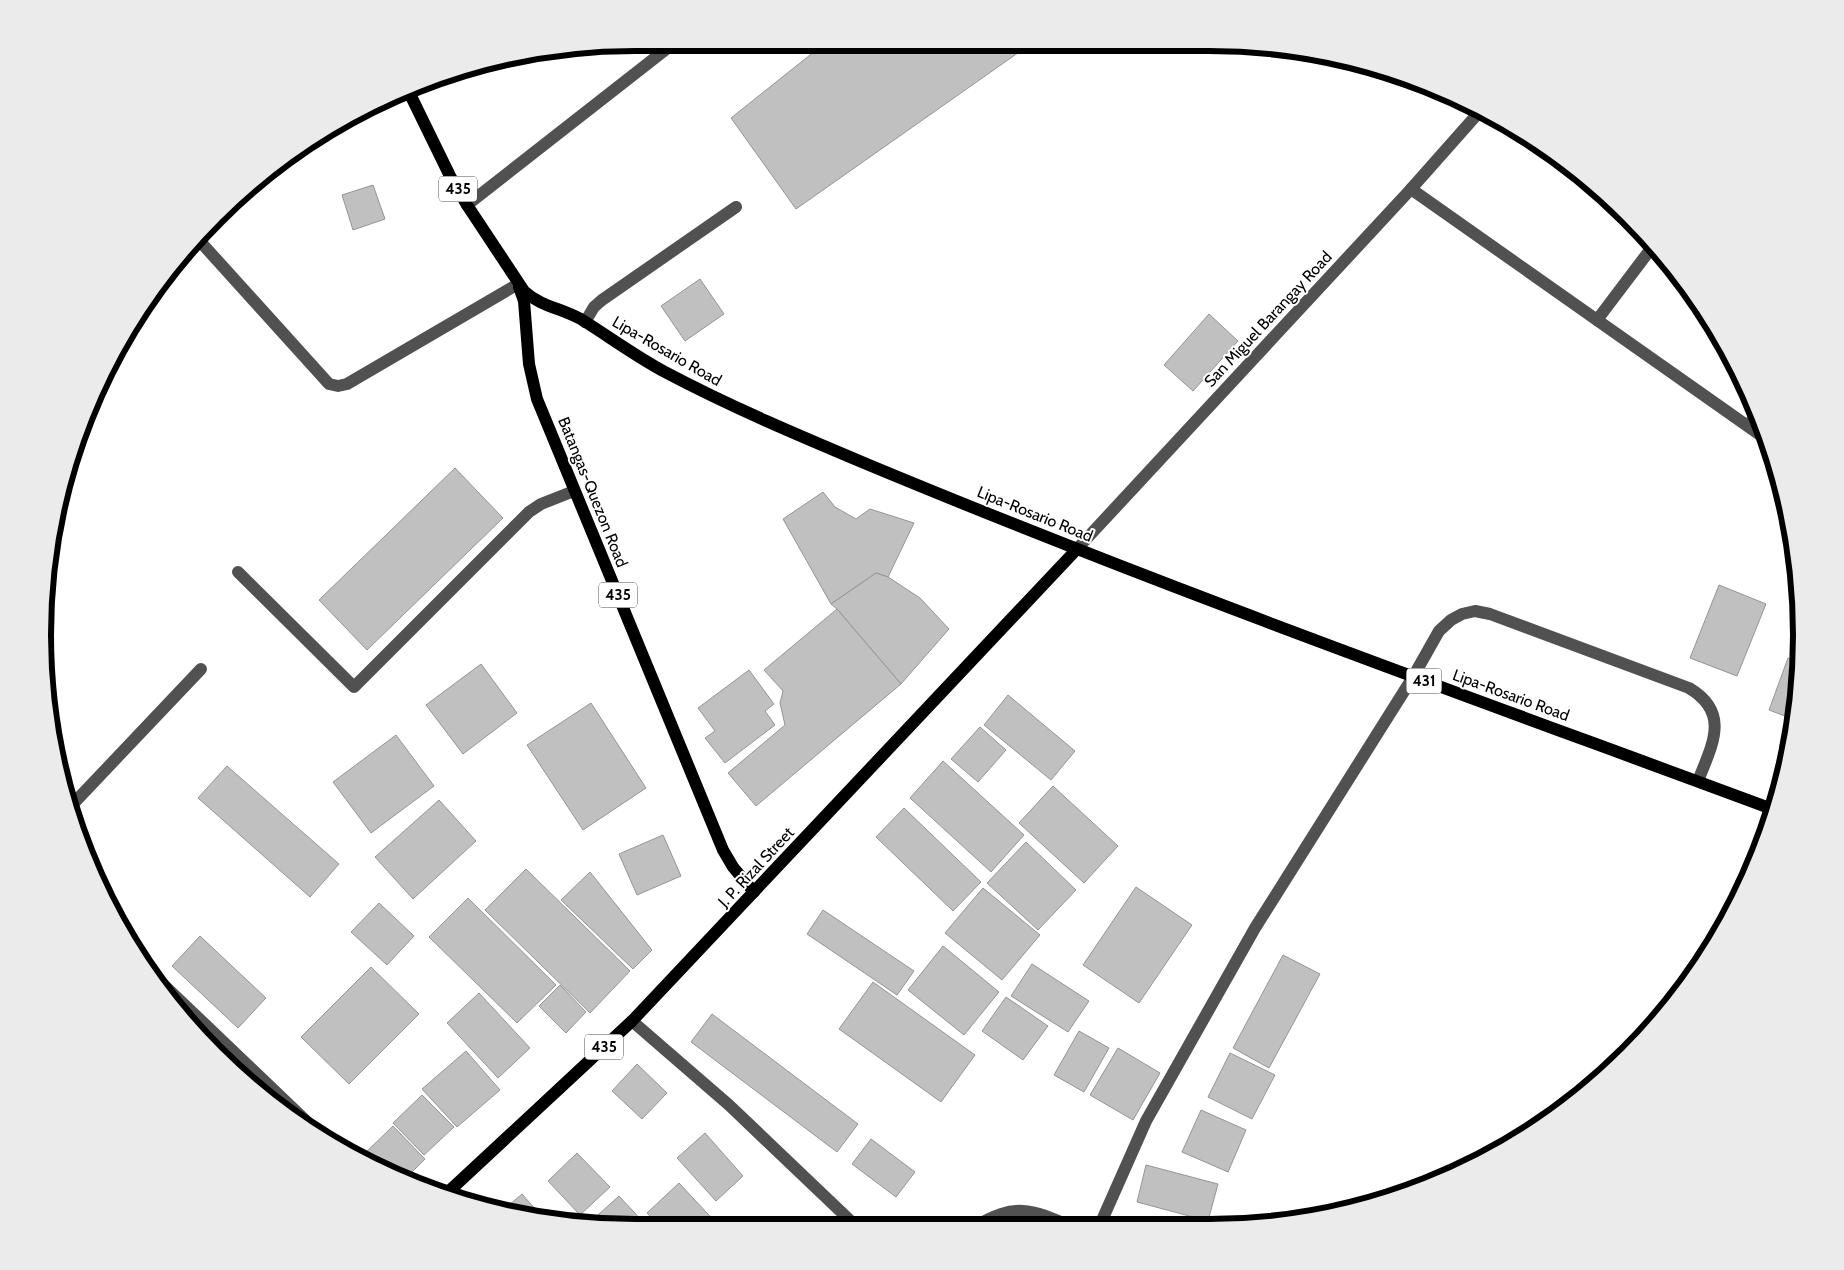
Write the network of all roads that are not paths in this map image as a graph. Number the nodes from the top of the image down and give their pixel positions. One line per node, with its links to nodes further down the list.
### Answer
1 (663, 51): 5 (street)
2 (411, 96): 5 (main road, Lipa-Rosario Road / 435)
3 (1476, 116): 4 (street, San Miguel Barangay Road)
4 (1411, 189): 10 (street); 16 (street, San Miguel Barangay Road)
5 (467, 205): 9 (main road, Lipa-Rosario Road / 435)
6 (736, 207): 11 (street)
7 (202, 244): 9 (street)
8 (1649, 251): 10 (street)
9 (518, 284): 11 (main road, Lipa-Rosario Road / 435); 15 (main road, Batangas-Quezon Road / 435)
10 (1597, 320): 13 (street)
11 (585, 322): 16 (main road, Lipa-Rosario Road / 435)
12 (1752, 421): 13 (street)
13 (1748, 426): 14 (street)
14 (1756, 432)
15 (574, 490): 17 (street); 23 (main road, Batangas-Quezon Road / 435)
16 (1077, 549): 19 (main road, Lipa-Rosario Road / 431); 23 (main road, J. P. Rizal Street / 435)
17 (238, 572)
18 (201, 669): 21 (street)
19 (1413, 677): 20 (main road, Lipa-Rosario Road / 431); 20 (street); 31 (street)
20 (1698, 781): 22 (main road, Lipa-Rosario Road / 431)
21 (76, 801)
22 (1767, 807)
23 (754, 892): 25 (main road, J. P. Rizal Street / 435)
24 (181, 1002): 26 (street)
25 (632, 1021): 27 (main road, J. P. Rizal Street / 435); 28 (street)
26 (288, 1104)
27 (451, 1189)
28 (848, 1219)
29 (990, 1219): 30 (street)
30 (1052, 1219)
31 (1103, 1219)

